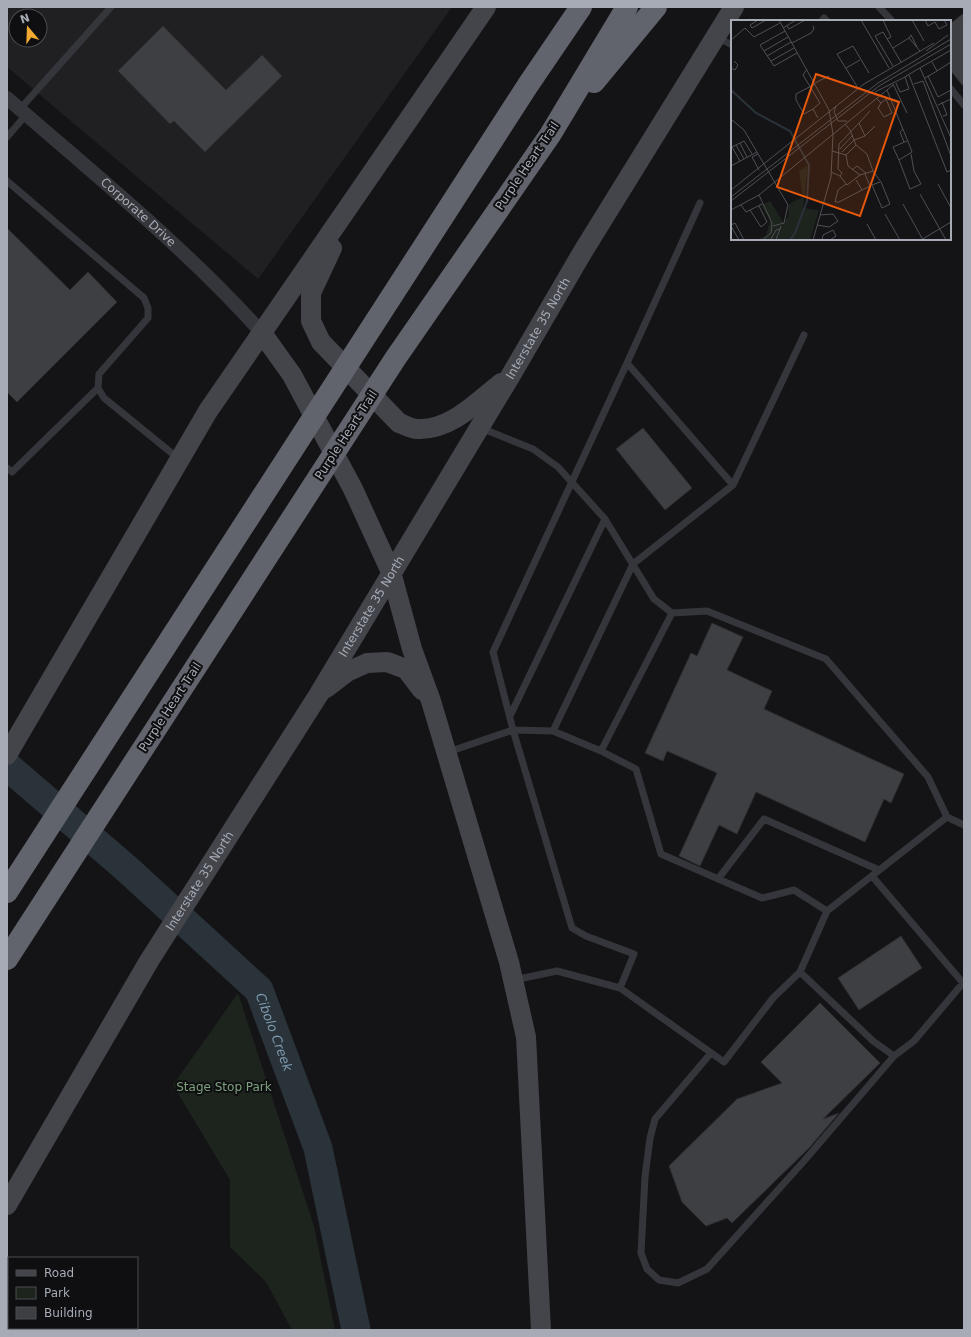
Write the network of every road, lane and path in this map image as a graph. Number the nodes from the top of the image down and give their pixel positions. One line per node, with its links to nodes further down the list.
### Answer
1 (111, 7): 13 (lane)
2 (486, 7): 17 (main road)
3 (581, 7): 46 (highway)
4 (627, 7): 14 (highway, Purple Heart Trail)
5 (656, 7): 14 (highway)
6 (734, 7): 9 (main road, Interstate 35 North)
7 (879, 7): 8 (lane)
8 (891, 20)
9 (724, 41): 22 (main road, Interstate 35 North)
10 (951, 89): 12 (lane)
11 (7, 98): 13 (street, Corporate Drive)
12 (964, 104)
13 (23, 112): 15 (lane); 19 (street, Corporate Drive)
14 (550, 135): 48 (highway, Purple Heart Trail)
15 (7, 137)
16 (7, 181): 23 (lane)
17 (357, 196): 19 (main road); 22 (main road)
18 (700, 203): 21 (lane)
19 (262, 333): 25 (main road); 31 (main road)
20 (804, 335): 28 (lane)
21 (627, 363): 27 (lane); 28 (lane)
22 (512, 375): 24 (main road, Interstate 35 North)
23 (98, 388): 25 (lane); 26 (lane)
24 (480, 427): 27 (lane); 31 (main road, Interstate 35 North)
25 (180, 459): 40 (main road)
26 (7, 468)
27 (572, 482): 29 (lane); 35 (lane)
28 (733, 485): 30 (lane)
29 (605, 519): 30 (lane); 35 (lane)
30 (633, 564): 32 (lane); 37 (lane)
31 (391, 572): 33 (main road, Interstate 35 North); 34 (main road)
32 (672, 613): 38 (lane); 41 (lane)
33 (319, 694): 34 (main road); 55 (main road, Interstate 35 North)
34 (431, 701): 39 (main road)
35 (510, 716): 36 (lane)
36 (513, 730): 37 (lane); 39 (lane); 52 (lane)
37 (553, 731): 38 (lane)
38 (601, 751): 45 (lane)
39 (446, 753): 50 (main road)
40 (7, 755)
41 (947, 817): 42 (lane); 43 (lane)
42 (964, 824)
43 (879, 870): 44 (lane); 45 (lane)
44 (872, 876): 47 (lane); 51 (lane)
45 (718, 879): 47 (lane)
46 (7, 892)
47 (827, 911): 49 (lane)
48 (7, 959)
49 (800, 972): 53 (lane); 54 (lane)
50 (514, 980): 52 (lane); 56 (main road)
51 (964, 983): 54 (lane)
52 (620, 988): 53 (lane)
53 (711, 1053): 54 (lane)
54 (894, 1056)
55 (7, 1205)
56 (541, 1330)

